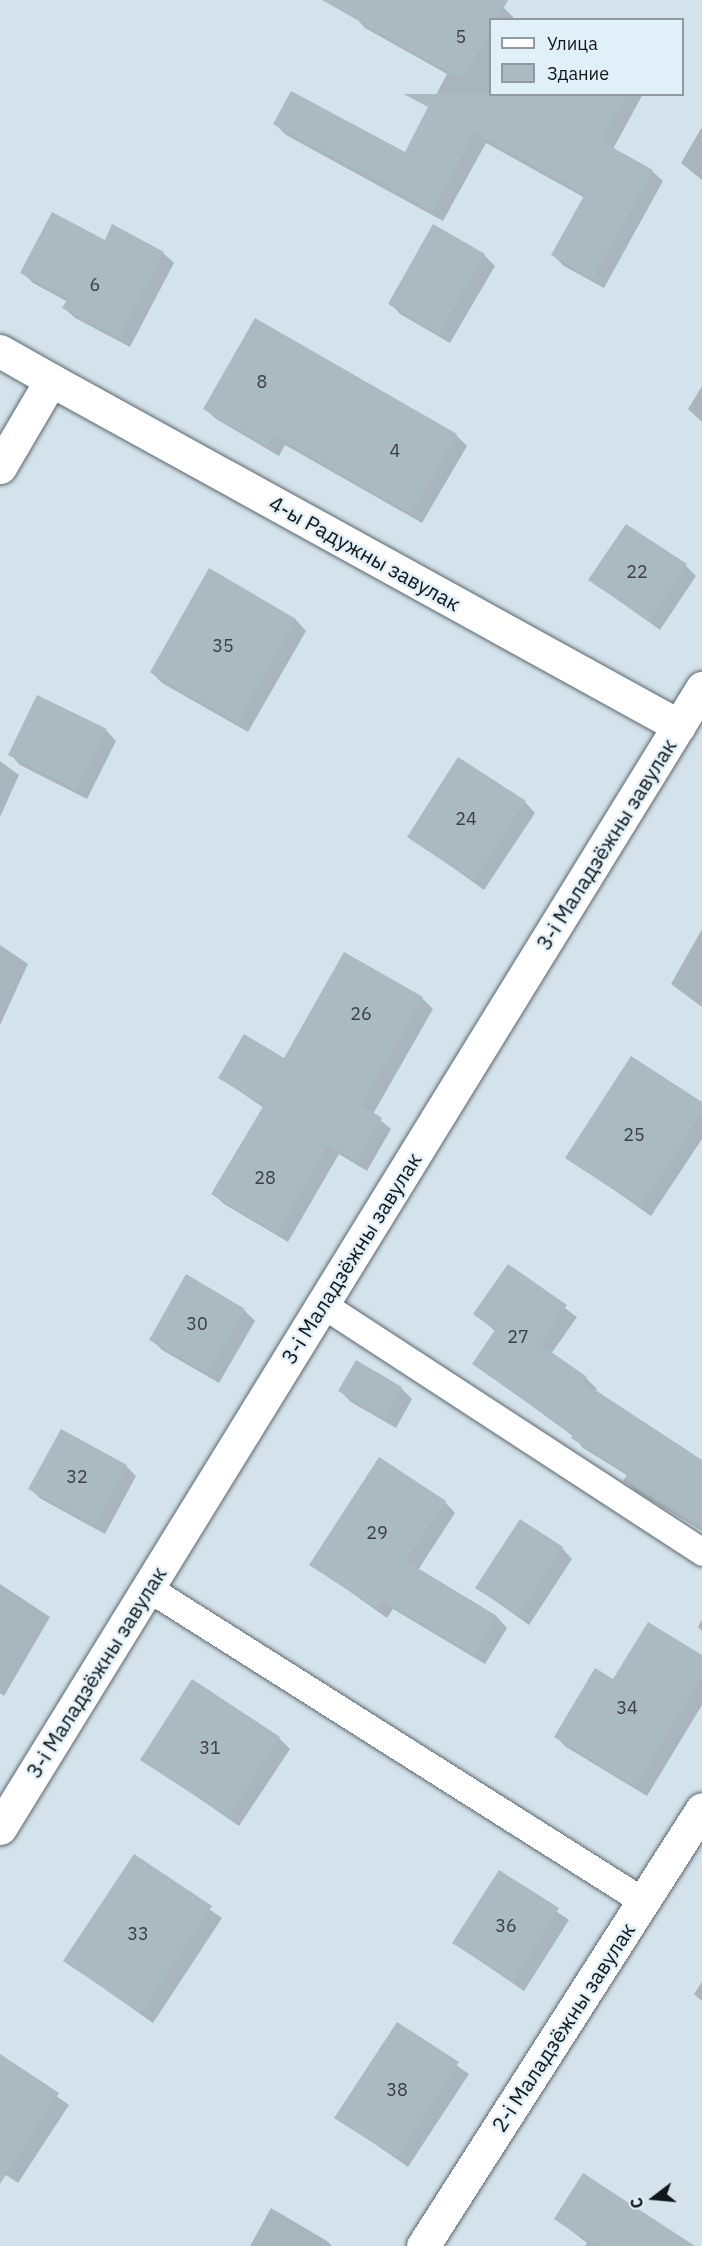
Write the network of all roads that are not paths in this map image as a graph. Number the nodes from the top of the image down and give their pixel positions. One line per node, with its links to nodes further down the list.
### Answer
1 (0, 351): 2 (street, 4-ы Радужны завулак)
2 (51, 380): 3 (street); 5 (street, 4-ы Радужны завулак)
3 (0, 467)
4 (702, 688): 5 (street, 3-і Маладзёжны завулак)
5 (679, 726): 6 (street, 3-і Маладзёжны завулак)
6 (322, 1304): 7 (lane); 8 (street, 3-і Маладзёжны завулак)
7 (702, 1552)
8 (148, 1588): 10 (street, 3-і Маладзёжны завулак); 11 (lane)
9 (702, 1809): 11 (street, 2-і Маладзёжны завулак)
10 (0, 1828)
11 (643, 1901): 12 (street, 2-і Маладзёжны завулак)
12 (423, 2246)

